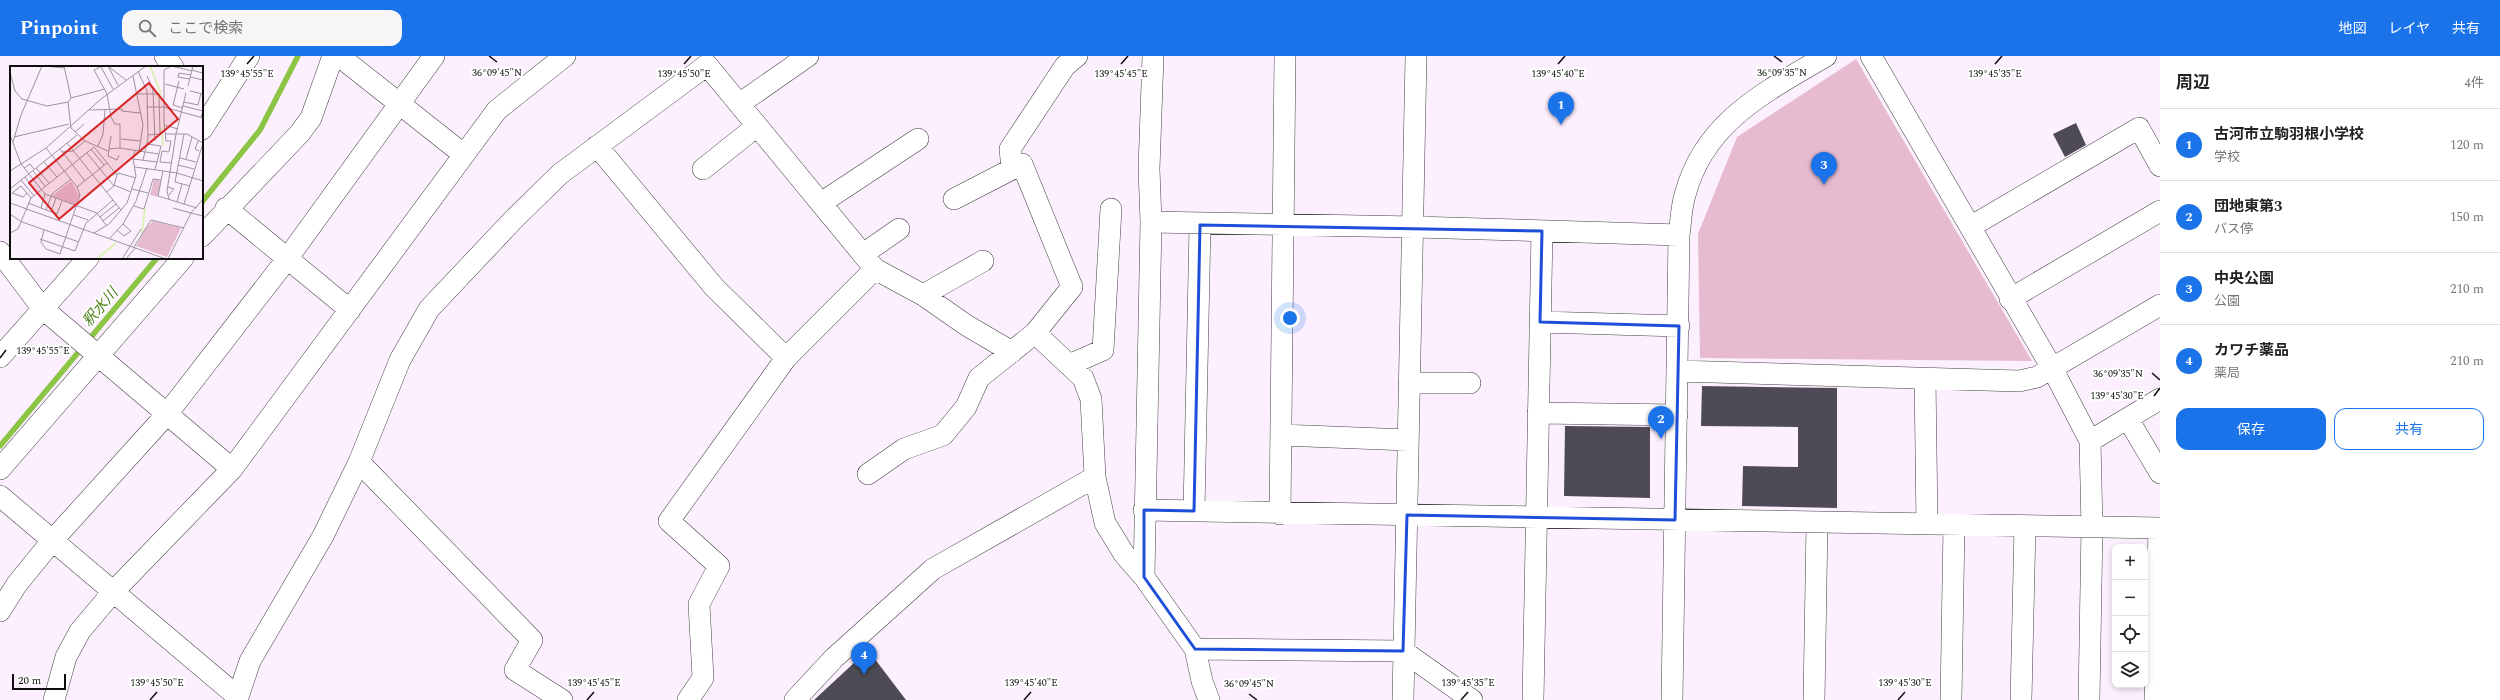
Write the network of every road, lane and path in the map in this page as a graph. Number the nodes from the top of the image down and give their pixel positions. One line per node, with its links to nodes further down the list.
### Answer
1 (165, 56): 15 (street)
2 (249, 56): 18 (street)
3 (333, 56): 28 (street)
4 (339, 56): 17 (street)
5 (434, 56): 17 (street)
6 (808, 56): 16 (street)
7 (1077, 56): 25 (street)
8 (1153, 56): 31 (street)
9 (1285, 56): 33 (street)
10 (1416, 56): 34 (street)
11 (1826, 56): 39 (street)
12 (1871, 56): 35 (street)
13 (552, 60): 22 (street)
14 (704, 61): 16 (street); 21 (street)
15 (172, 66)
16 (739, 104): 19 (street)
17 (399, 105): 22 (street); 41 (street)
18 (205, 115)
19 (757, 126): 24 (street); 27 (street)
20 (918, 139): 27 (street)
21 (597, 146): 57 (street); 72 (street)
22 (462, 154): 50 (street)
23 (2160, 166): 35 (street)
24 (703, 168)
25 (1012, 169): 26 (street); 53 (street)
26 (954, 199)
27 (821, 204): 44 (street)
28 (226, 208): 38 (street); 41 (street)
29 (1111, 209): 58 (street)
30 (2160, 211): 47 (street)
31 (1151, 222): 32 (street); 79 (street)
32 (1200, 225): 33 (street); 80 (street)
33 (1284, 225): 34 (street); 69 (street)
34 (1414, 227): 37 (street); 62 (street)
35 (1970, 227): 47 (street)
36 (900, 229): 44 (street)
37 (1542, 231): 39 (street); 51 (street)
38 (203, 235)
39 (1679, 235): 52 (street)
40 (0, 252): 49 (street)
41 (287, 258): 50 (street); 66 (street)
42 (87, 259): 49 (street)
43 (182, 259): 55 (street)
44 (869, 261): 46 (street); 57 (street)
45 (983, 261): 46 (street)
46 (923, 295): 54 (street)
47 (2010, 299): 59 (street)
48 (2160, 305): 59 (street)
49 (42, 308): 55 (street); 56 (street)
50 (350, 310): 74 (street)
51 (1540, 322): 52 (street); 65 (street)
52 (1679, 326): 60 (street)
53 (1035, 333): 54 (street); 58 (street)
54 (1012, 352): 76 (street)
55 (98, 355): 66 (street); 73 (street)
56 (0, 357)
57 (786, 358): 100 (street)
58 (1070, 365): 77 (street)
59 (2052, 368): 61 (street); 71 (street)
60 (1678, 371): 61 (street); 67 (street)
61 (1925, 378): 86 (street)
62 (1409, 383): 63 (street); 70 (street)
63 (1470, 384)
64 (2160, 399): 68 (street)
65 (1538, 413): 67 (street); 83 (street)
66 (167, 414): 74 (street); 91 (street)
67 (1677, 415): 84 (street)
68 (2128, 419): 71 (street); 75 (street)
69 (1281, 435): 70 (street); 81 (street)
70 (1408, 440): 82 (street)
71 (2090, 441): 89 (street)
72 (359, 462): 97 (street); 99 (street)
73 (0, 469)
74 (232, 469): 93 (street)
75 (2160, 472)
76 (868, 474)
77 (1095, 477): 92 (street); 101 (street)
78 (0, 496): 91 (street)
79 (1144, 510): 80 (street); 92 (street)
80 (1194, 511): 81 (street)
81 (1280, 514): 82 (street)
82 (1407, 516): 83 (street); 96 (street)
83 (1536, 516): 84 (street); 105 (street)
84 (1675, 520): 85 (street); 106 (street)
85 (1817, 523): 86 (street); 107 (street)
86 (1927, 524): 87 (street)
87 (1954, 525): 88 (street); 108 (street)
88 (2025, 526): 89 (street); 109 (street)
89 (2092, 527): 90 (street); 110 (street)
90 (2159, 528): 111 (street)
91 (52, 541): 93 (street); 94 (street)
92 (1144, 577): 95 (street)
93 (113, 592): 97 (street); 98 (street)
94 (0, 611)
95 (1195, 649): 96 (street); 102 (street)
96 (1404, 651): 103 (street); 104 (street)
97 (238, 698)
98 (54, 700)
99 (562, 700)
100 (688, 700)
101 (795, 700)
102 (1209, 700)
103 (1403, 700)
104 (1472, 700)
105 (1534, 700)
106 (1672, 700)
107 (1814, 700)
108 (1951, 700)
109 (2021, 700)
110 (2088, 700)
111 (2155, 700)

